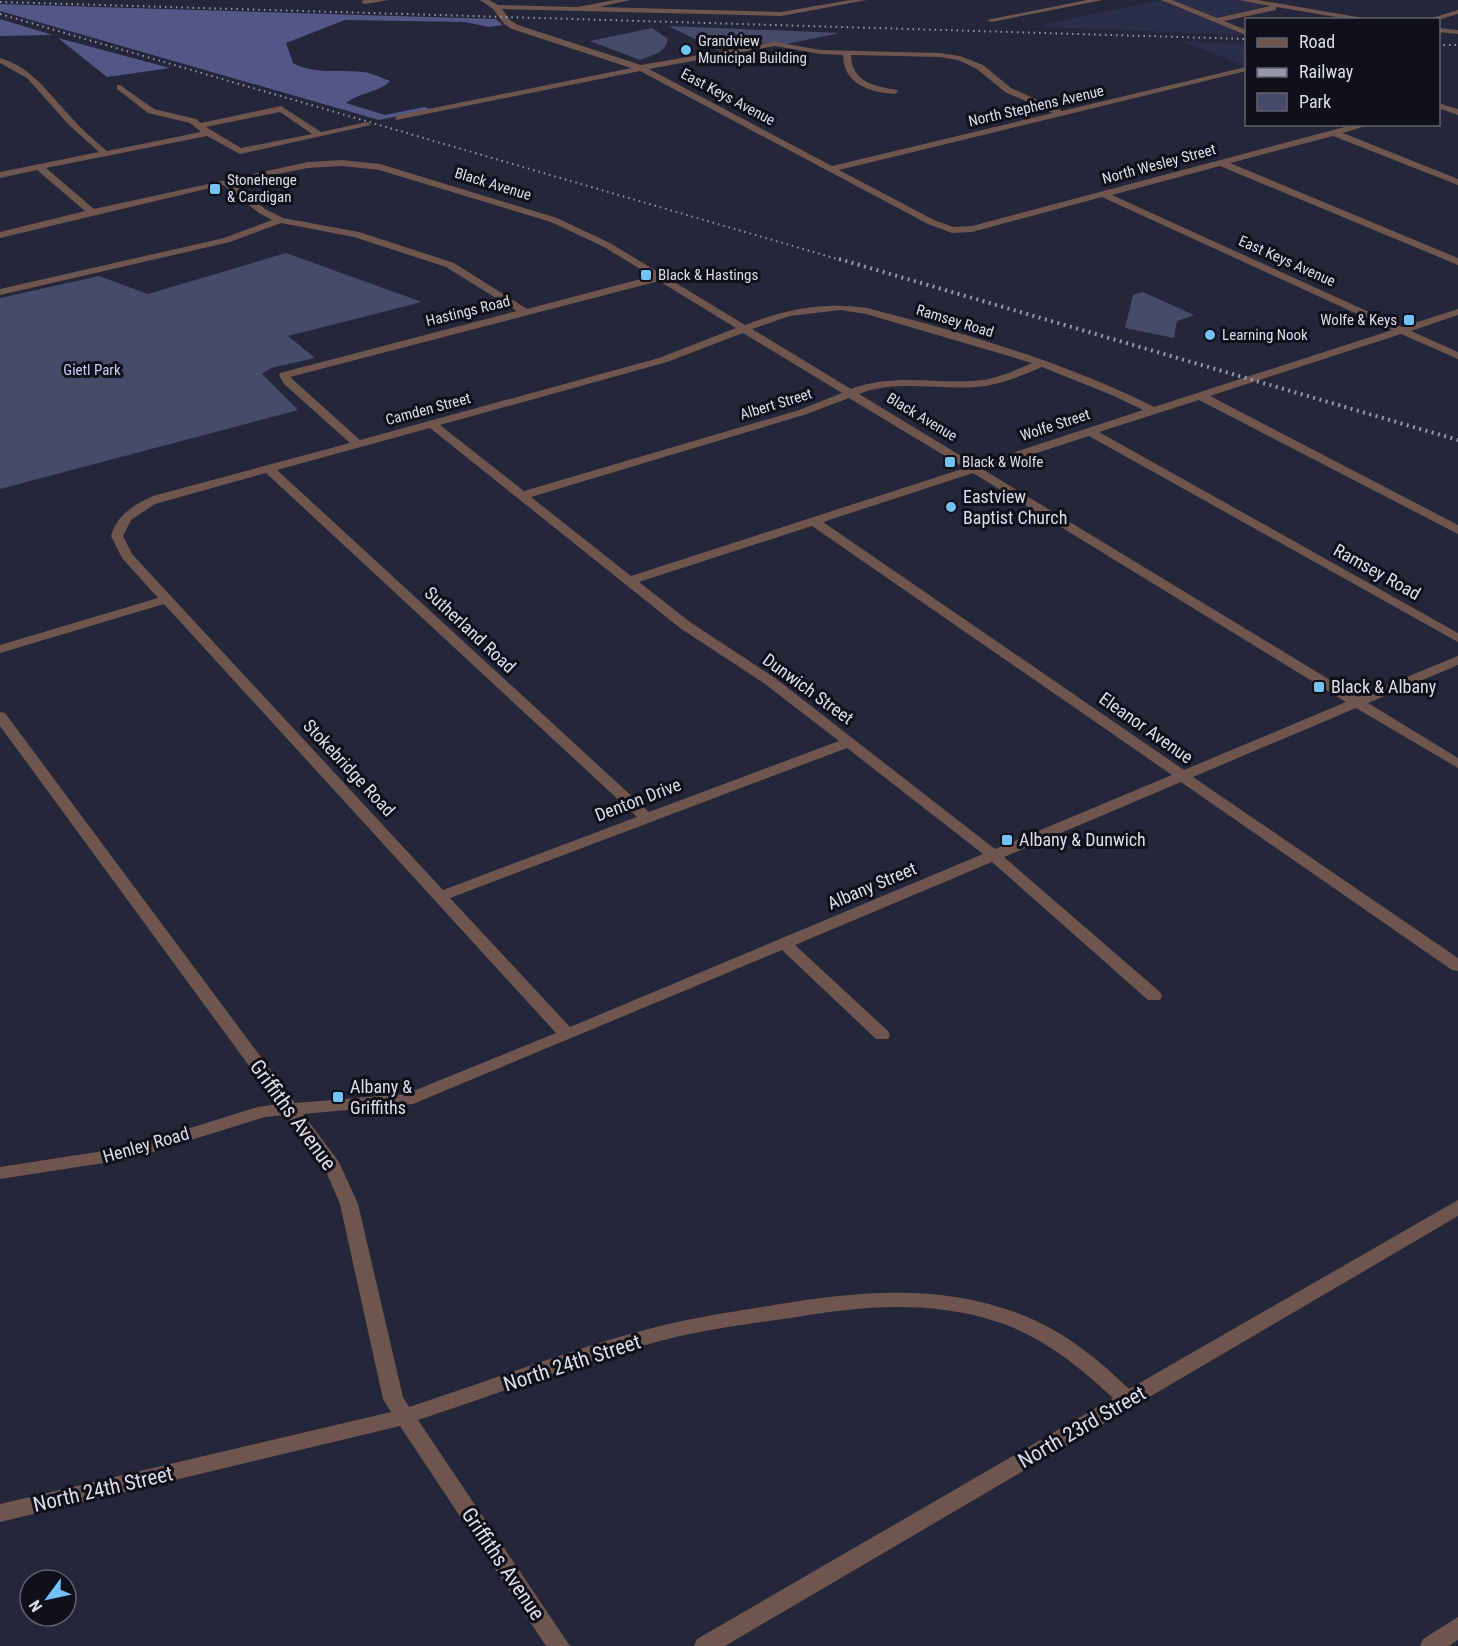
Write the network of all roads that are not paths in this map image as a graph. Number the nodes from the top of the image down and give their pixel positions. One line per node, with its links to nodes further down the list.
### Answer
1 (385, 0): 9 (street)
2 (484, 0): 11 (street, East Keys Avenue)
3 (626, 0): 12 (street)
4 (863, 0): 12 (street)
5 (1099, 0): 16 (street)
6 (1165, 0): 17 (street)
7 (1243, 0): 10 (street)
8 (1308, 0): 10 (street)
9 (365, 2)
10 (1281, 6): 14 (street); 17 (street)
11 (496, 7): 12 (street); 23 (street, East Keys Avenue)
12 (578, 9)
13 (1458, 12): 15 (street)
14 (1359, 18)
15 (1436, 18)
16 (991, 20)
17 (1216, 21): 20 (street)
18 (1440, 30): 19 (street)
19 (1458, 32)
20 (1245, 33)
21 (847, 52): 23 (street); 26 (street); 31 (street)
22 (0, 60): 39 (street)
23 (641, 68): 32 (street); 42 (street, East Keys Avenue)
24 (1245, 69): 31 (street, North Stephens Avenue)
25 (120, 87): 34 (street)
26 (894, 92)
27 (1458, 101): 28 (street)
28 (1440, 105)
29 (1440, 105): 30 (street)
30 (1458, 112)
31 (1063, 114): 42 (street, North Stephens Avenue)
32 (399, 118)
33 (367, 125): 38 (street)
34 (200, 126): 37 (street); 38 (street)
35 (1360, 126): 36 (street, North Wesley Street)
36 (1334, 133): 40 (street, North Wesley Street); 45 (street)
37 (208, 134): 38 (street); 39 (street)
38 (320, 135)
39 (106, 154): 41 (street)
40 (1221, 162): 46 (street, North Wesley Street); 51 (street)
41 (39, 167): 43 (street); 47 (street)
42 (831, 168): 49 (street, East Keys Avenue)
43 (0, 175)
44 (224, 182): 47 (street, Black Avenue); 48 (street); 52 (street, Black Avenue)
45 (1458, 182)
46 (1103, 194): 49 (street, North Wesley Street); 57 (street, East Keys Avenue)
47 (93, 213): 50 (street, Black Avenue)
48 (280, 220): 53 (street); 54 (street)
49 (958, 230)
50 (0, 235)
51 (1458, 262)
52 (661, 277): 54 (street, Hastings Road); 56 (street, Black Avenue)
53 (0, 292)
54 (525, 312): 65 (street, Hastings Road)
55 (1458, 312): 57 (street, Wolfe Street)
56 (744, 327): 59 (street, Ramsey Road); 60 (street, Black Avenue); 63 (street, Camden Street)
57 (1401, 330): 58 (street, East Keys Avenue); 61 (street, Wolfe Street)
58 (1458, 356)
59 (1040, 364): 60 (street, Albert Street); 62 (street, Ramsey Road)
60 (850, 392): 67 (street, Black Avenue); 68 (street, Albert Street)
61 (1199, 395): 62 (street, Wolfe Street); 71 (street)
62 (1151, 410): 64 (street, Wolfe Street)
63 (431, 423): 65 (street, Camden Street); 68 (street, Dunwich Street)
64 (1089, 431): 67 (street, Wolfe Street); 74 (street, Ramsey Road)
65 (358, 444): 66 (street, Camden Street)
66 (268, 468): 69 (street, Camden Street); 82 (street, Sutherland Road)
67 (975, 469): 70 (street, Wolfe Street); 77 (street, Black Avenue)
68 (522, 496): 72 (street, Dunwich Street)
69 (117, 521): 73 (street, Stokebridge Road)
70 (813, 521): 72 (street, Wolfe Street); 81 (street, Eleanor Avenue)
71 (1458, 530)
72 (629, 581): 79 (street, Dunwich Street)
73 (167, 599): 75 (street); 84 (street, Stokebridge Road)
74 (1458, 638)
75 (0, 649)
76 (1458, 660): 77 (street, Albany Street)
77 (1357, 703): 80 (street, Black Avenue); 81 (street, Albany Street)
78 (0, 716): 90 (street, Griffiths Avenue)
79 (849, 742): 82 (street, Denton Drive); 83 (street, Dunwich Street)
80 (1458, 764)
81 (1182, 777): 83 (street, Albany Street); 86 (street, Eleanor Avenue)
82 (647, 818): 84 (street, Denton Drive)
83 (994, 856): 85 (street, Albany Street); 87 (street, Dunwich Street)
84 (441, 896): 88 (street, Stokebridge Road)
85 (785, 944): 88 (street, Albany Street); 89 (street)
86 (1458, 966)
87 (1154, 996)
88 (567, 1035): 90 (street, Albany Street)
89 (882, 1035)
90 (291, 1108): 91 (street, Henley Road); 94 (street, Griffiths Avenue)
91 (0, 1173)
92 (1458, 1207): 93 (street, North 23rd Street)
93 (1127, 1400): 94 (street, North 24th Street); 98 (street, North 23rd Street)
94 (404, 1417): 95 (street, North 24th Street); 97 (street, Griffiths Avenue)
95 (0, 1513)
96 (1458, 1627): 99 (street)
97 (559, 1646)
98 (705, 1646)
99 (1431, 1646)

